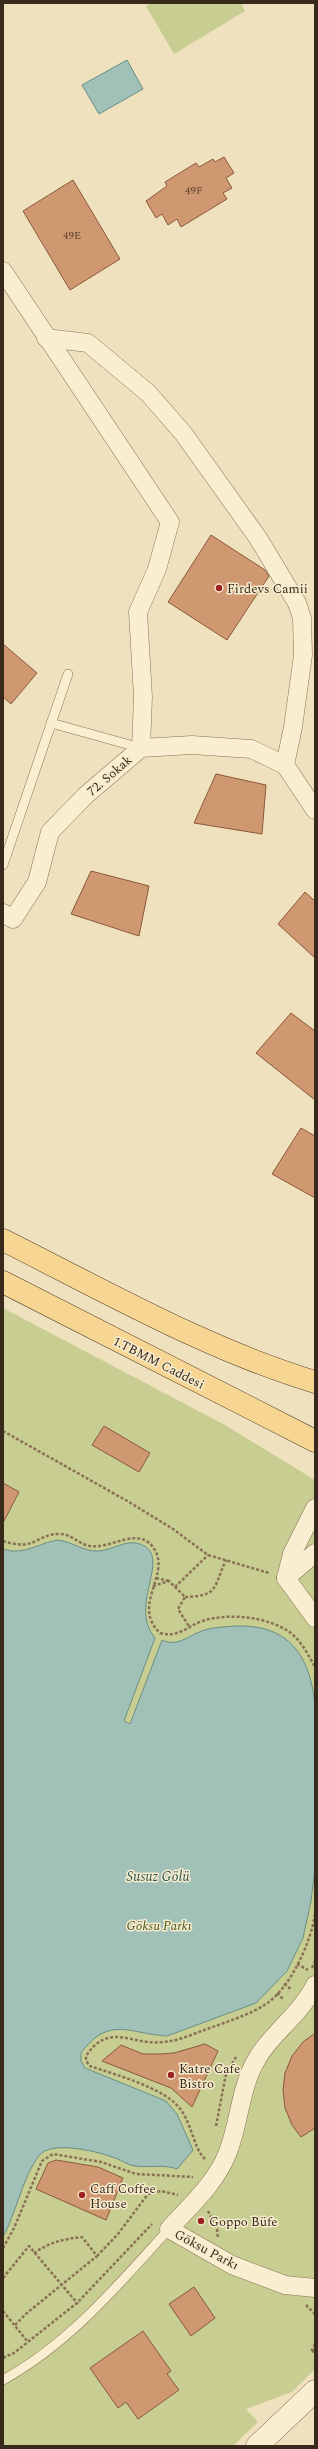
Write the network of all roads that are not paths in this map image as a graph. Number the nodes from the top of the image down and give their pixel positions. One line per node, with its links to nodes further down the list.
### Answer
1 (3, 271): 2 (street)
2 (46, 338): 5 (street); 6 (street)
3 (68, 674): 4 (lane)
4 (52, 723): 5 (lane); 8 (lane)
5 (140, 748): 6 (street, 72. Sokak); 9 (street, 72. Sokak)
6 (285, 765): 7 (street)
7 (315, 810)
8 (3, 865)
9 (3, 912)
10 (3, 1240): 12 (main road)
11 (3, 1282): 13 (main road, 1.TBMM Caddesi)
12 (315, 1382)
13 (315, 1441)
14 (315, 1508): 16 (street)
15 (315, 1553): 16 (street)
16 (286, 1578): 17 (street)
17 (315, 1618)
18 (312, 1978): 19 (street, Göksu Parkı)
19 (162, 2226): 20 (street, Göksu Parkı); 21 (lane)
20 (315, 2288)
21 (3, 2380)
22 (315, 2391): 23 (street)
23 (257, 2446)

